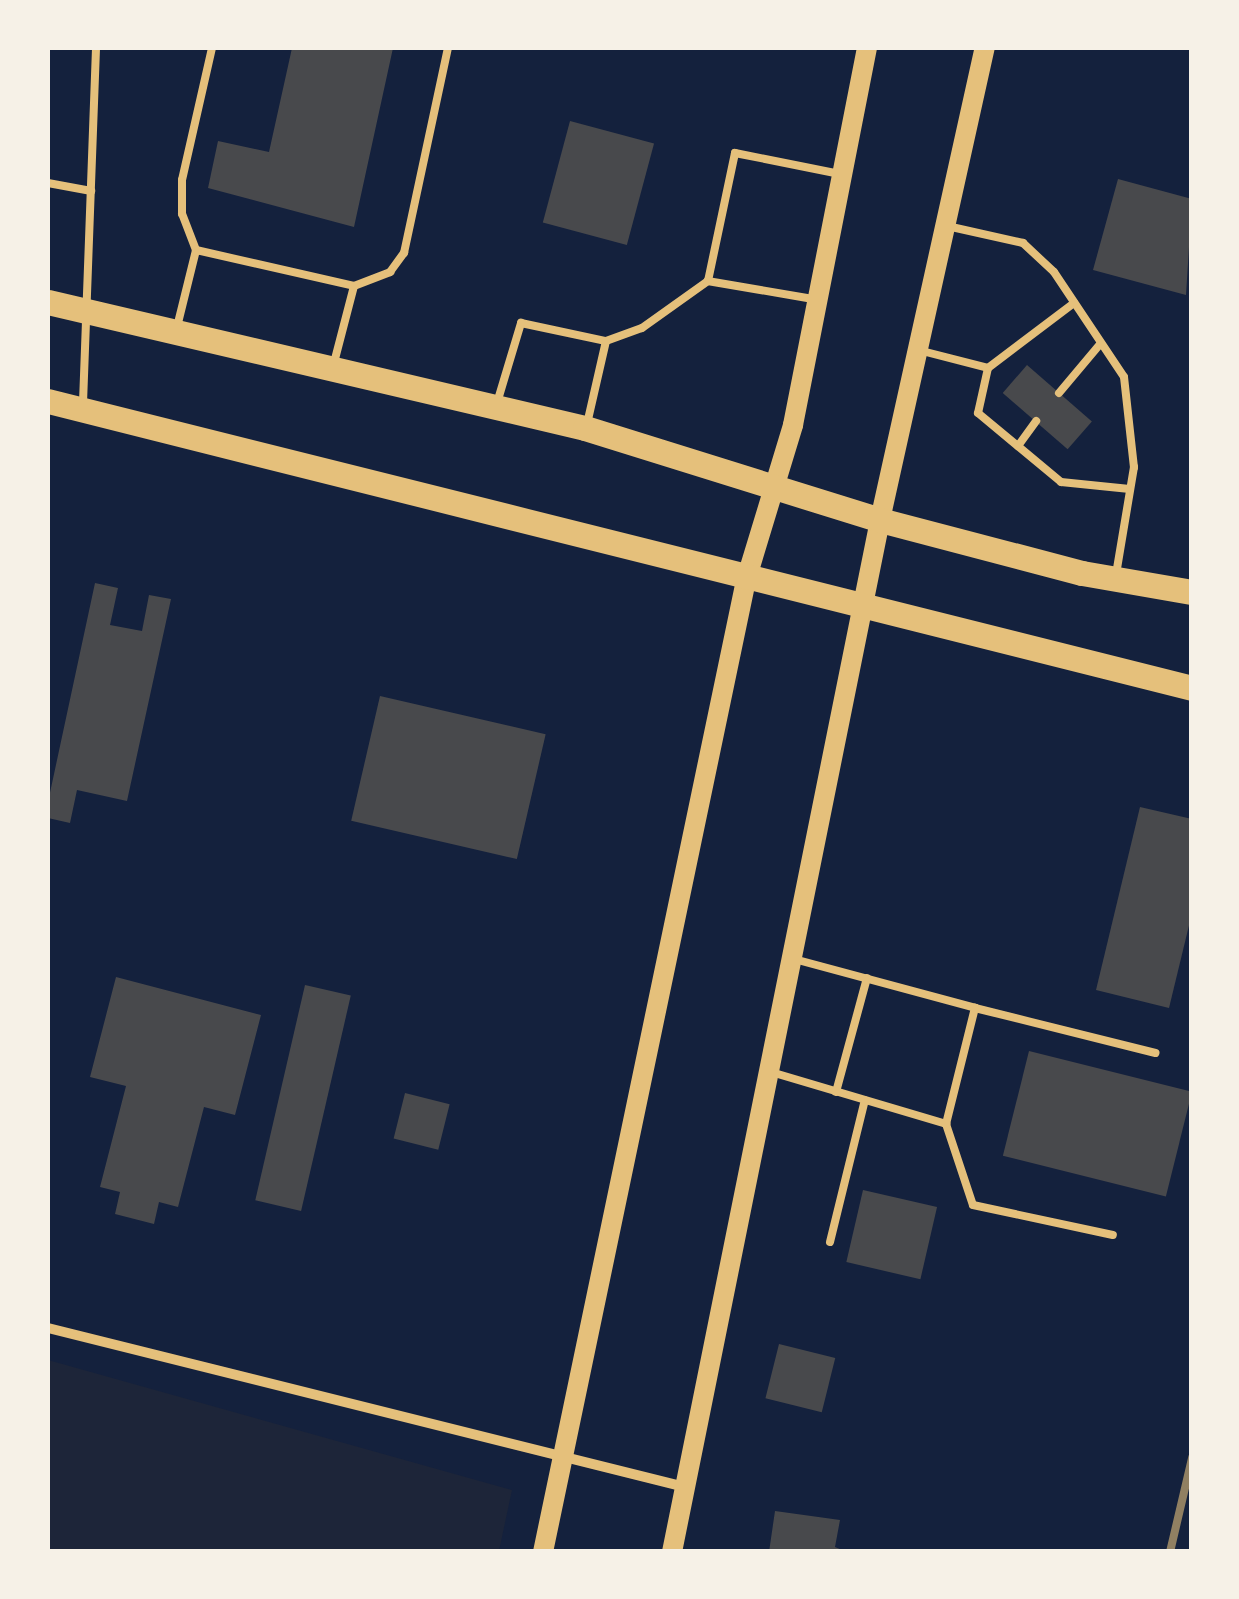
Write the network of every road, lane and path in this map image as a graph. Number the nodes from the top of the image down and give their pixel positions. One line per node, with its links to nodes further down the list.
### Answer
1 (96, 48): 8 (lane)
2 (212, 48): 10 (lane)
3 (448, 48): 12 (lane)
4 (867, 48): 6 (main road)
5 (985, 48): 9 (main road)
6 (842, 175): 11 (lane); 13 (main road)
7 (48, 182): 8 (lane)
8 (90, 192): 16 (lane)
9 (944, 225): 15 (lane); 20 (main road)
10 (196, 250): 12 (lane); 17 (lane)
11 (708, 281): 13 (lane); 18 (lane)
12 (354, 286): 21 (lane)
13 (818, 300): 30 (main road)
14 (48, 302): 16 (main road)
15 (1074, 303): 19 (lane); 22 (lane)
16 (86, 309): 17 (main road); 26 (lane)
17 (176, 330): 21 (main road)
18 (606, 341): 25 (lane); 28 (lane)
19 (1102, 343): 23 (lane); 31 (lane)
20 (917, 350): 22 (lane); 32 (main road)
21 (332, 368): 25 (main road)
22 (988, 368): 29 (lane)
23 (1059, 393)
24 (48, 401): 26 (main road)
25 (496, 407): 28 (main road)
26 (82, 409): 34 (main road)
27 (1036, 421): 29 (lane)
28 (586, 428): 30 (main road)
29 (1018, 446): 31 (lane)
30 (774, 487): 32 (main road); 34 (main road)
31 (1130, 489): 33 (lane)
32 (880, 520): 33 (main road); 36 (main road)
33 (1116, 579): 35 (main road)
34 (746, 580): 36 (main road); 49 (main road)
35 (1192, 592)
36 (862, 610): 37 (main road); 38 (main road)
37 (1192, 688)
38 (794, 959): 39 (lane); 42 (main road)
39 (866, 978): 40 (lane); 43 (lane)
40 (976, 1008): 41 (lane); 45 (lane)
41 (1156, 1053)
42 (771, 1072): 43 (lane); 50 (main road)
43 (836, 1092): 44 (lane)
44 (865, 1100): 45 (lane); 47 (lane)
45 (946, 1124): 46 (lane)
46 (1112, 1235)
47 (830, 1242)
48 (48, 1328): 49 (street)
49 (564, 1454): 50 (street); 51 (main road)
50 (684, 1488): 52 (main road)
51 (543, 1552)
52 (672, 1552)

